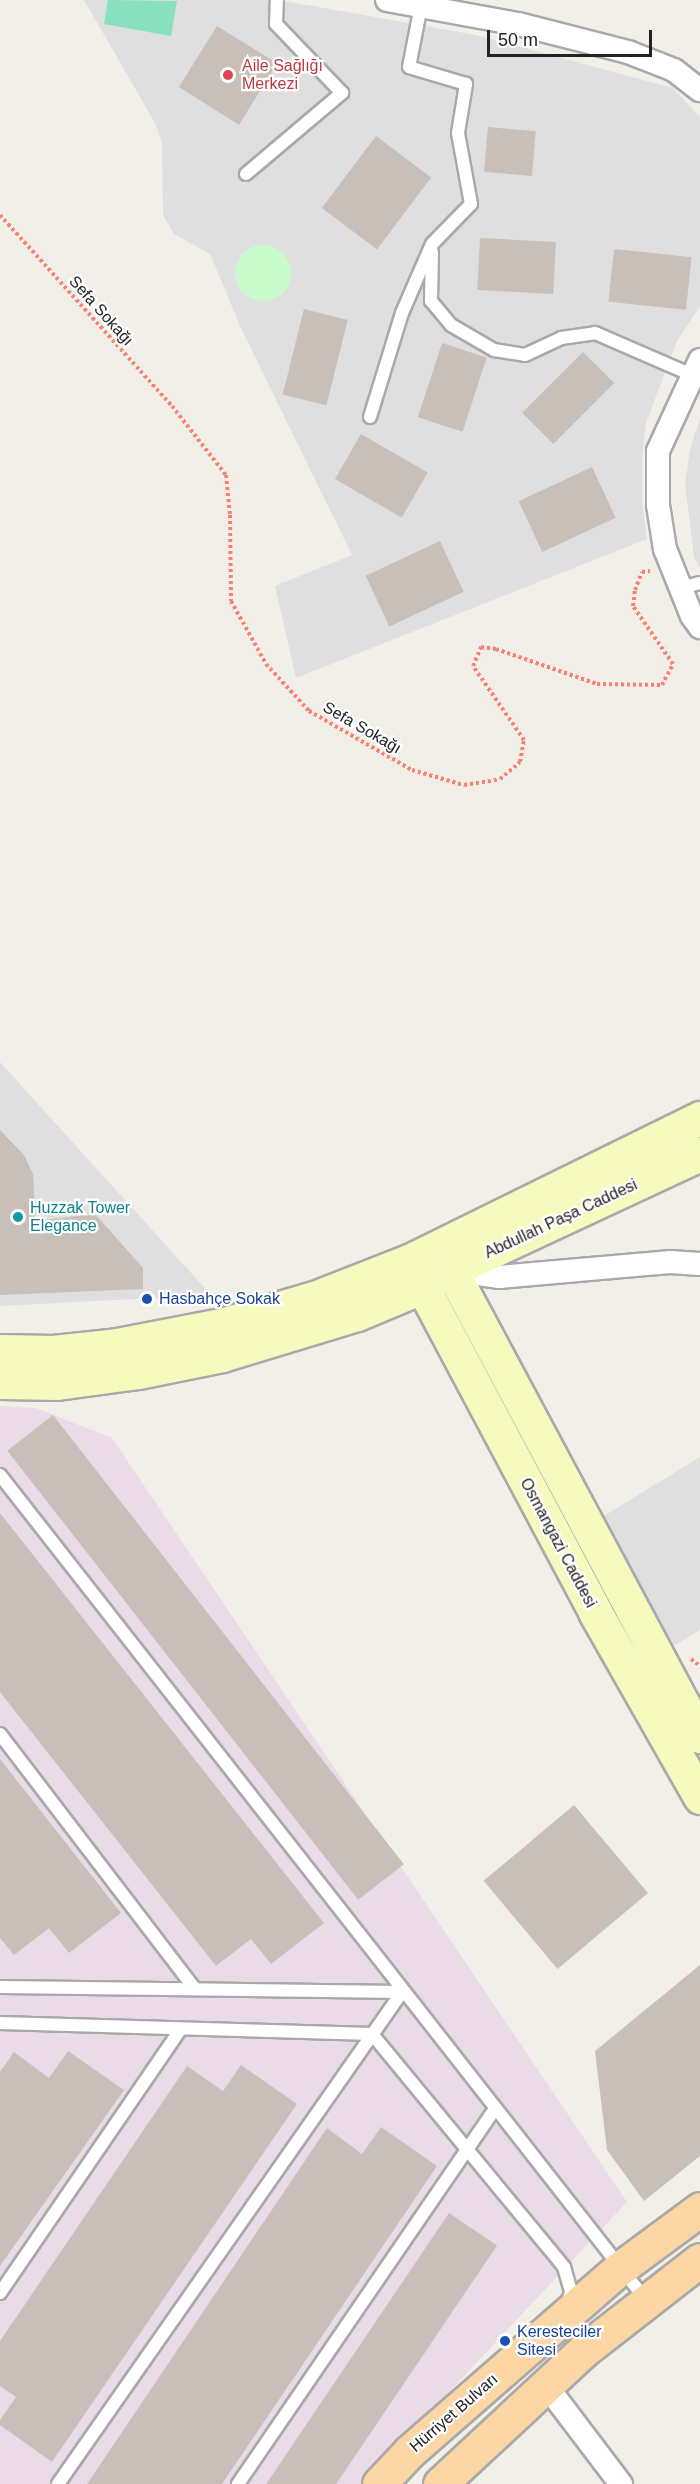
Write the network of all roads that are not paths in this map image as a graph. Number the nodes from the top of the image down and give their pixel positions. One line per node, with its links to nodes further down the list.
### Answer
1 (277, 0): 5 (lane)
2 (387, 0): 3 (street)
3 (421, 6): 4 (street); 6 (lane)
4 (700, 90)
5 (246, 174)
6 (432, 244): 7 (lane); 8 (lane)
7 (696, 368): 9 (street)
8 (370, 417)
9 (690, 586): 10 (street)
10 (700, 627)
11 (700, 1118): 13 (main road, Abdullah Paşa Caddesi)
12 (700, 1154): 13 (main road, Abdullah Paşa Caddesi)
13 (444, 1258): 14 (street); 15 (main road, Abdullah Paşa Caddesi); 20 (main road, Osmangazi Caddesi)
14 (700, 1264)
15 (416, 1274): 16 (main road); 17 (main road); 21 (main road, Osmangazi Caddesi)
16 (0, 1351)
17 (0, 1382)
18 (0, 1475): 24 (lane)
19 (0, 1734): 23 (lane)
20 (700, 1736)
21 (700, 1797)
22 (1, 1985): 23 (lane)
23 (195, 1989): 24 (lane)
24 (402, 1992): 27 (lane); 28 (lane)
25 (0, 2024): 26 (lane)
26 (181, 2029): 27 (lane); 33 (lane)
27 (372, 2034): 29 (lane); 37 (lane)
28 (495, 2109): 29 (lane); 32 (lane)
29 (468, 2148): 35 (lane); 38 (lane)
30 (700, 2209): 32 (main road, Hürriyet Bulvarı)
31 (700, 2260): 34 (main road)
32 (619, 2269): 34 (lane); 35 (main road, Hürriyet Bulvarı)
33 (0, 2293)
34 (646, 2301): 36 (main road)
35 (563, 2317): 39 (main road, Hürriyet Bulvarı)
36 (545, 2385): 40 (main road); 41 (street)
37 (58, 2484)
38 (238, 2484)
39 (379, 2484)
40 (440, 2484)
41 (621, 2484)

